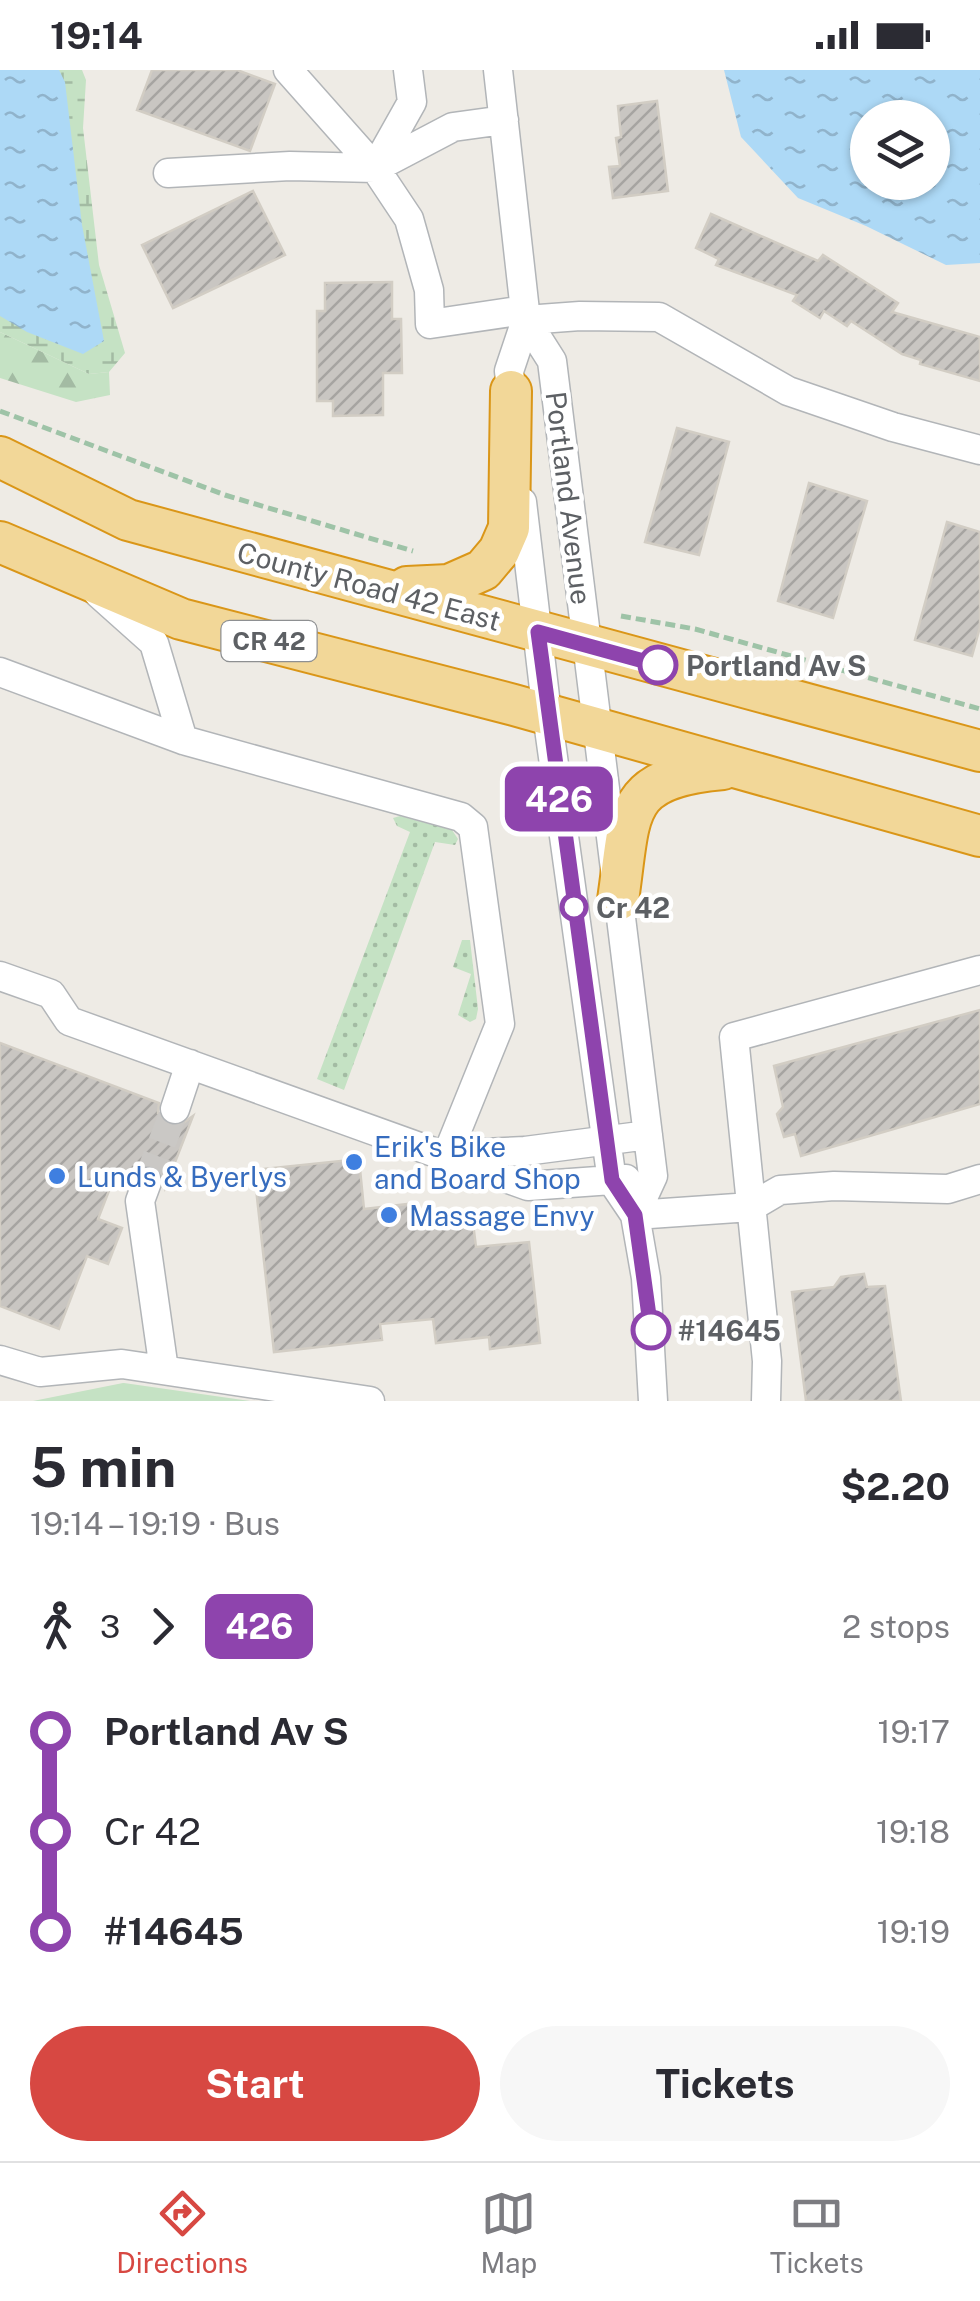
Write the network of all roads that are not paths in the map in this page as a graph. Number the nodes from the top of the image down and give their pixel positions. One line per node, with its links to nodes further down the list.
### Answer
1 (288, 70): 5 (street)
2 (408, 70): 5 (street)
3 (498, 70): 4 (street, Portland Avenue)
4 (504, 120): 5 (street); 7 (street, Portland Avenue)
5 (376, 168): 6 (street); 7 (street)
6 (168, 174)
7 (525, 315): 8 (street, Portland Avenue); 9 (street); 15 (street, Portland Avenue)
8 (511, 391): 13 (highway); 14 (street, Portland Avenue)
9 (980, 450)
10 (0, 457): 13 (highway, County Road 42 East)
11 (0, 542): 12 (highway, CR 42)
12 (78, 575): 17 (highway, CR 42); 19 (street)
13 (369, 586): 14 (highway, County Road 42 East)
14 (538, 632): 15 (highway, County Road 42 East); 17 (street, Portland Avenue)
15 (587, 646): 18 (street, Portland Avenue); 20 (highway, County Road 42 East)
16 (0, 672): 19 (street)
17 (546, 714): 18 (highway, CR 42); 29 (street, Portland Avenue)
18 (596, 727): 21 (highway, CR 42); 23 (street, Portland Avenue)
19 (182, 740): 30 (street)
20 (980, 750)
21 (740, 768): 22 (highway, CR 42); 23 (highway)
22 (980, 836)
23 (618, 900): 28 (street, Portland Avenue)
24 (980, 970): 35 (street)
25 (0, 976): 26 (street)
26 (190, 1064): 27 (street); 30 (street)
27 (175, 1109)
28 (648, 1136): 29 (street); 31 (street, Portland Avenue)
29 (606, 1141): 30 (street); 33 (street, Portland Avenue)
30 (448, 1155): 33 (street)
31 (653, 1176): 33 (street); 36 (street)
32 (980, 1179): 35 (street)
33 (612, 1180): 36 (street, Portland Avenue)
34 (147, 1182): 38 (street)
35 (751, 1207): 36 (street); 41 (street)
36 (635, 1215): 40 (street, Portland Avenue)
37 (0, 1360): 38 (street)
38 (164, 1370): 39 (street)
39 (370, 1401)
40 (653, 1401)
41 (766, 1401)

